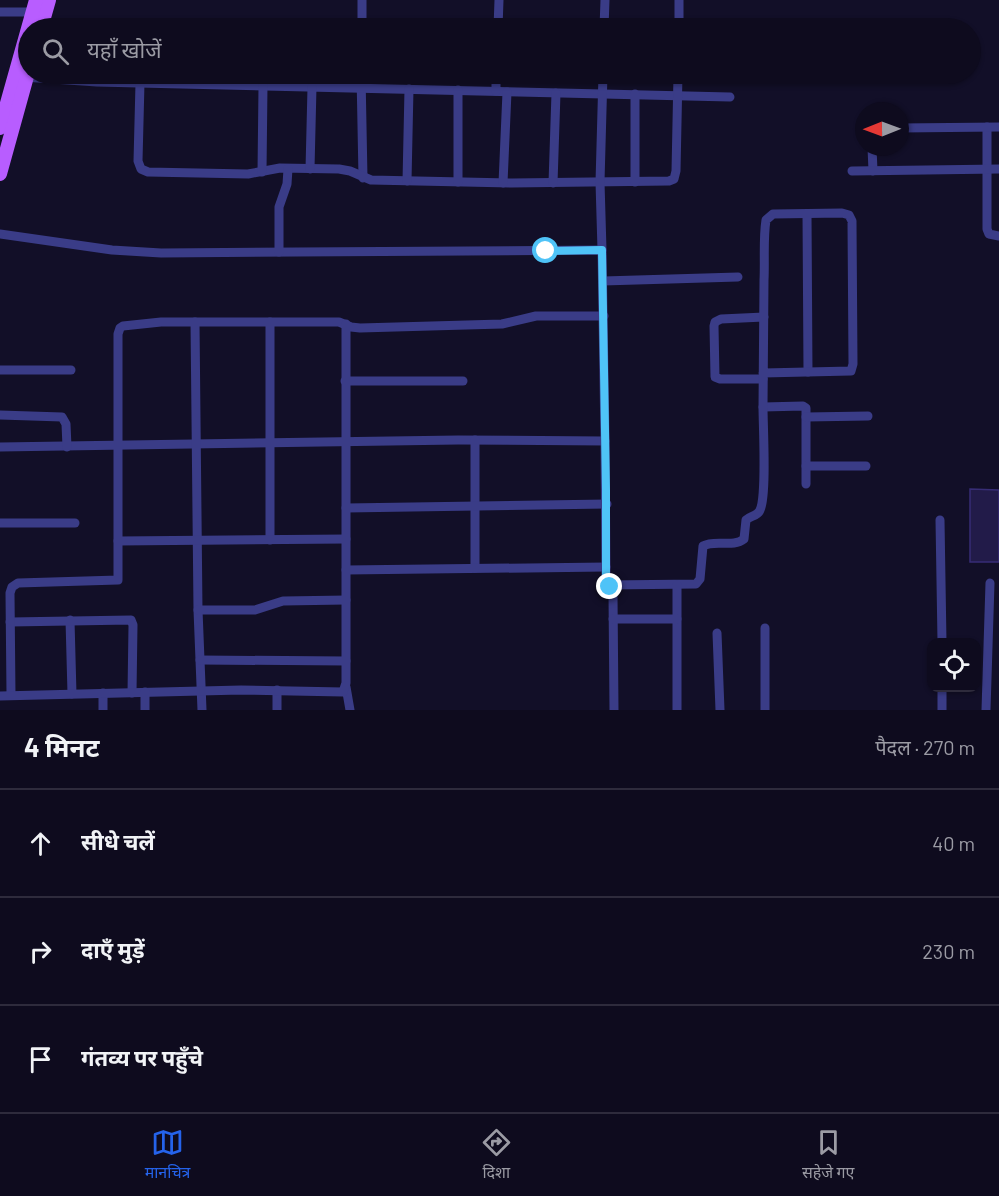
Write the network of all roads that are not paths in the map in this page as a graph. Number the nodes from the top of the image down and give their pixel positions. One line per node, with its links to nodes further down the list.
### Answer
1 (49, 0): 8 (main road)
2 (362, 0): 9 (street)
3 (499, 0): 10 (street)
4 (605, 0): 11 (street)
5 (680, 0): 12 (street)
6 (34, 6): 7 (street)
7 (0, 12)
8 (44, 18)
9 (362, 18)
10 (498, 18)
11 (604, 18)
12 (679, 18)
13 (19, 84): 35 (main road)
14 (21, 84): 45 (main road)
15 (140, 84): 44 (street)
16 (181, 84): 21 (street)
17 (361, 84): 23 (street)
18 (496, 84): 26 (street)
19 (603, 84): 29 (street)
20 (678, 84): 31 (street)
21 (263, 86): 22 (street); 44 (street)
22 (312, 87): 23 (street); 39 (street)
23 (361, 88): 24 (street); 46 (street)
24 (409, 89): 25 (street); 47 (street)
25 (458, 90): 26 (street); 48 (street)
26 (496, 91): 27 (street)
27 (507, 92): 28 (street); 51 (street)
28 (556, 93): 29 (street); 52 (street)
29 (603, 94): 30 (street); 49 (street)
30 (635, 94): 31 (street); 50 (street)
31 (677, 96): 32 (street); 50 (street)
32 (730, 97)
33 (987, 127): 34 (street); 36 (street); 40 (street)
34 (999, 127)
35 (0, 128)
36 (909, 128)
37 (872, 156): 43 (street)
38 (288, 168): 39 (street); 44 (street); 57 (street)
39 (310, 169): 46 (street)
40 (987, 169): 41 (street); 43 (street); 55 (street)
41 (999, 169)
42 (852, 171): 43 (street)
43 (873, 171)
44 (262, 172)
45 (0, 174)
46 (363, 177): 47 (street)
47 (407, 181): 48 (street)
48 (458, 182): 51 (street)
49 (600, 182): 50 (street); 52 (street); 56 (street)
50 (634, 182)
51 (503, 183): 52 (street)
52 (553, 183)
53 (807, 214): 61 (street); 67 (street); 67 (street)
54 (0, 234): 57 (street)
55 (999, 236)
56 (602, 250): 57 (street); 59 (street)
57 (279, 252)
58 (738, 277): 59 (street)
59 (603, 281): 60 (street)
60 (604, 316): 64 (street); 76 (street)
61 (764, 317): 68 (street); 68 (street)
62 (195, 322): 63 (street); 79 (street); 80 (street)
63 (270, 322): 64 (street); 77 (street)
64 (346, 324): 69 (street)
65 (0, 370): 66 (street)
66 (71, 370)
67 (808, 372): 68 (street)
68 (763, 376): 71 (street)
69 (345, 381): 70 (street); 78 (street)
70 (463, 381)
71 (763, 407): 74 (street); 101 (street)
72 (0, 415): 82 (street)
73 (868, 416): 74 (street)
74 (806, 417): 83 (street)
75 (475, 441): 76 (street); 78 (street); 87 (street)
76 (605, 441): 86 (street)
77 (270, 443): 78 (street); 79 (street); 94 (street)
78 (345, 443): 88 (street)
79 (196, 444): 80 (street); 93 (street)
80 (118, 446): 82 (street); 95 (street)
81 (0, 447): 82 (street)
82 (67, 447)
83 (806, 466): 84 (street); 85 (street)
84 (866, 466)
85 (806, 483)
86 (607, 504): 87 (street); 96 (street)
87 (476, 506): 88 (street); 97 (street)
88 (346, 508): 92 (street)
89 (940, 520): 110 (street)
90 (0, 523): 91 (street)
91 (75, 523)
92 (346, 539): 94 (street); 98 (street)
93 (198, 540): 94 (street); 95 (street); 103 (street)
94 (270, 540)
95 (118, 541): 107 (street)
96 (606, 567): 97 (street); 100 (street)
97 (475, 568): 98 (street)
98 (346, 570): 102 (street)
99 (990, 583): 133 (street)
100 (608, 585): 101 (street); 104 (street)
101 (677, 585): 106 (street)
102 (346, 600): 103 (street); 112 (street)
103 (198, 610): 111 (street)
104 (613, 619): 106 (street); 128 (street)
105 (70, 620): 107 (street); 119 (street); 120 (street)
106 (677, 620): 129 (street)
107 (10, 622): 121 (street)
108 (765, 628): 131 (street)
109 (717, 633): 130 (street)
110 (942, 638)
111 (200, 660): 112 (street); 116 (street)
112 (346, 662): 113 (street)
113 (346, 687): 114 (street); 127 (street)
114 (277, 690): 116 (street); 126 (street)
115 (145, 692): 116 (street); 119 (street); 124 (street)
116 (201, 692): 125 (street)
117 (942, 692): 132 (street)
118 (103, 693): 119 (street); 120 (street); 123 (street)
119 (132, 693)
120 (72, 694): 121 (street)
121 (11, 695): 122 (street)
122 (0, 696)
123 (103, 710)
124 (145, 710)
125 (202, 710)
126 (277, 710)
127 (350, 710)
128 (614, 710)
129 (677, 710)
130 (720, 710)
131 (765, 710)
132 (942, 710)
133 (986, 710)

